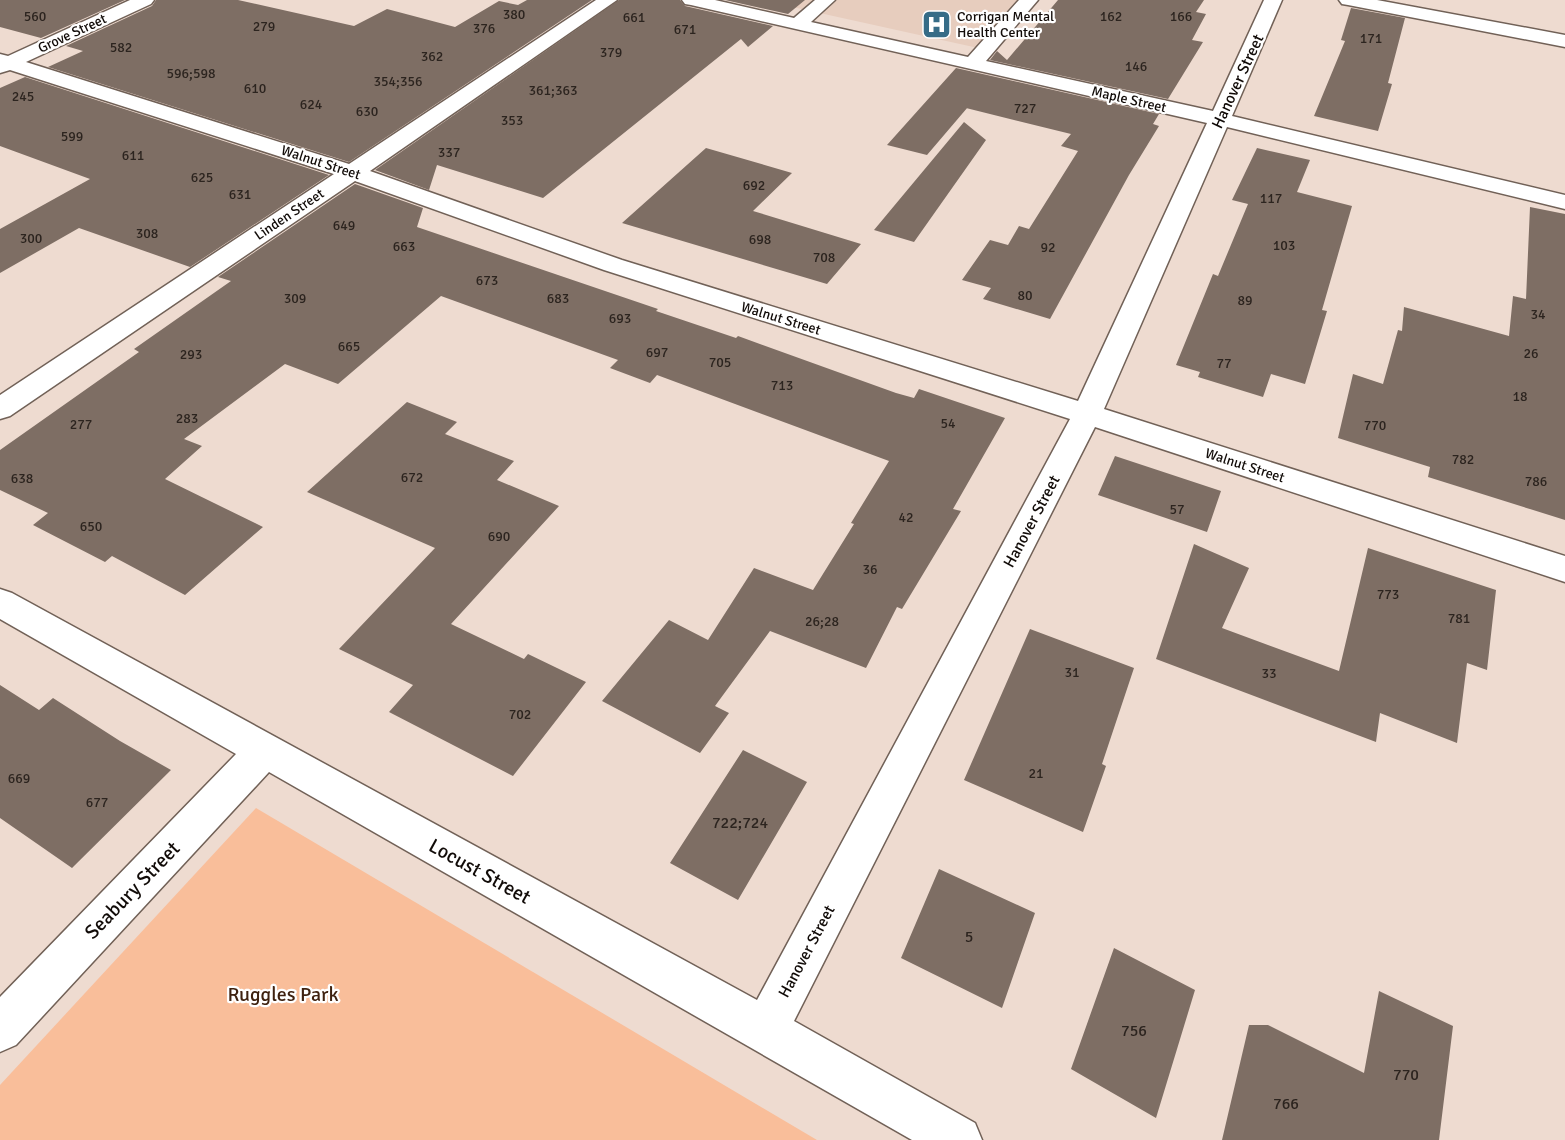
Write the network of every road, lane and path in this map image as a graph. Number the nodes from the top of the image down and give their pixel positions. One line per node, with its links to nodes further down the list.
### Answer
1 (145, 0): 10 (street, Grove Street)
2 (608, 0): 13 (street, Linden Street)
3 (691, 0): 8 (street, Maple Street)
4 (826, 0): 8 (street)
5 (1029, 0): 11 (street)
6 (1274, 0): 12 (street, Hanover Street)
7 (1348, 0): 9 (street)
8 (797, 24): 11 (street, Maple Street)
9 (1565, 41)
10 (3, 63): 13 (street, Walnut Street)
11 (973, 63): 12 (street, Maple Street)
12 (1219, 119): 14 (street, Maple Street); 16 (street, Hanover Street)
13 (352, 172): 15 (street, Linden Street); 16 (street, Walnut Street)
14 (1565, 202)
15 (0, 409)
16 (1087, 414): 17 (street, Walnut Street); 21 (street, Hanover Street)
17 (1565, 569)
18 (0, 603): 19 (street, Locust Street)
19 (264, 751): 20 (street, Seabury Street); 21 (street, Locust Street)
20 (0, 1029)
21 (765, 1030): 22 (street, Locust Street)
22 (958, 1140)

